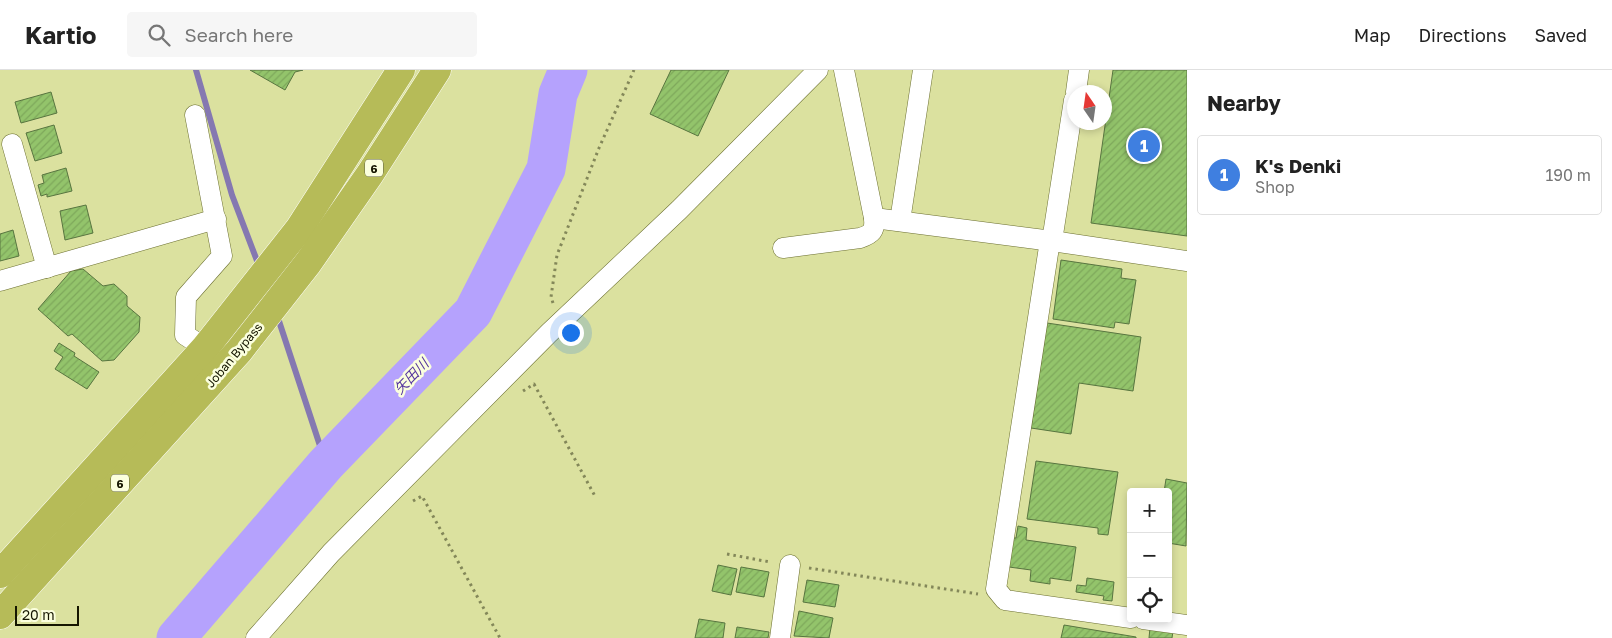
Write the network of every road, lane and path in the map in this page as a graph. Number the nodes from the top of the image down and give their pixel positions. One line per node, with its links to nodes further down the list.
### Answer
1 (401, 70): 21 (highway, 6)
2 (437, 70): 29 (highway, Joban Bypass / 6)
3 (634, 70): 20 (path)
4 (818, 70): 20 (street)
5 (844, 70): 12 (street)
6 (923, 70): 14 (street)
7 (1079, 70): 8 (street)
8 (1077, 85)
9 (195, 114): 13 (street)
10 (1069, 130): 15 (street)
11 (12, 144): 18 (street)
12 (874, 218): 14 (street); 16 (street)
13 (216, 220): 18 (street); 21 (street)
14 (900, 221): 15 (street)
15 (1052, 241): 17 (street); 28 (street)
16 (783, 248)
17 (1187, 261)
18 (47, 268): 19 (street)
19 (0, 282)
20 (559, 325): 33 (street)
21 (206, 348): 27 (highway, 6)
22 (519, 393): 23 (path)
23 (596, 498)
24 (407, 504): 34 (path)
25 (727, 554): 26 (path)
26 (790, 565): 28 (path); 35 (street)
27 (0, 574)
28 (1003, 598): 30 (street)
29 (0, 615)
30 (1127, 617)
31 (1172, 623): 32 (street)
32 (1187, 625)
33 (256, 638)
34 (500, 638)
35 (780, 638)

